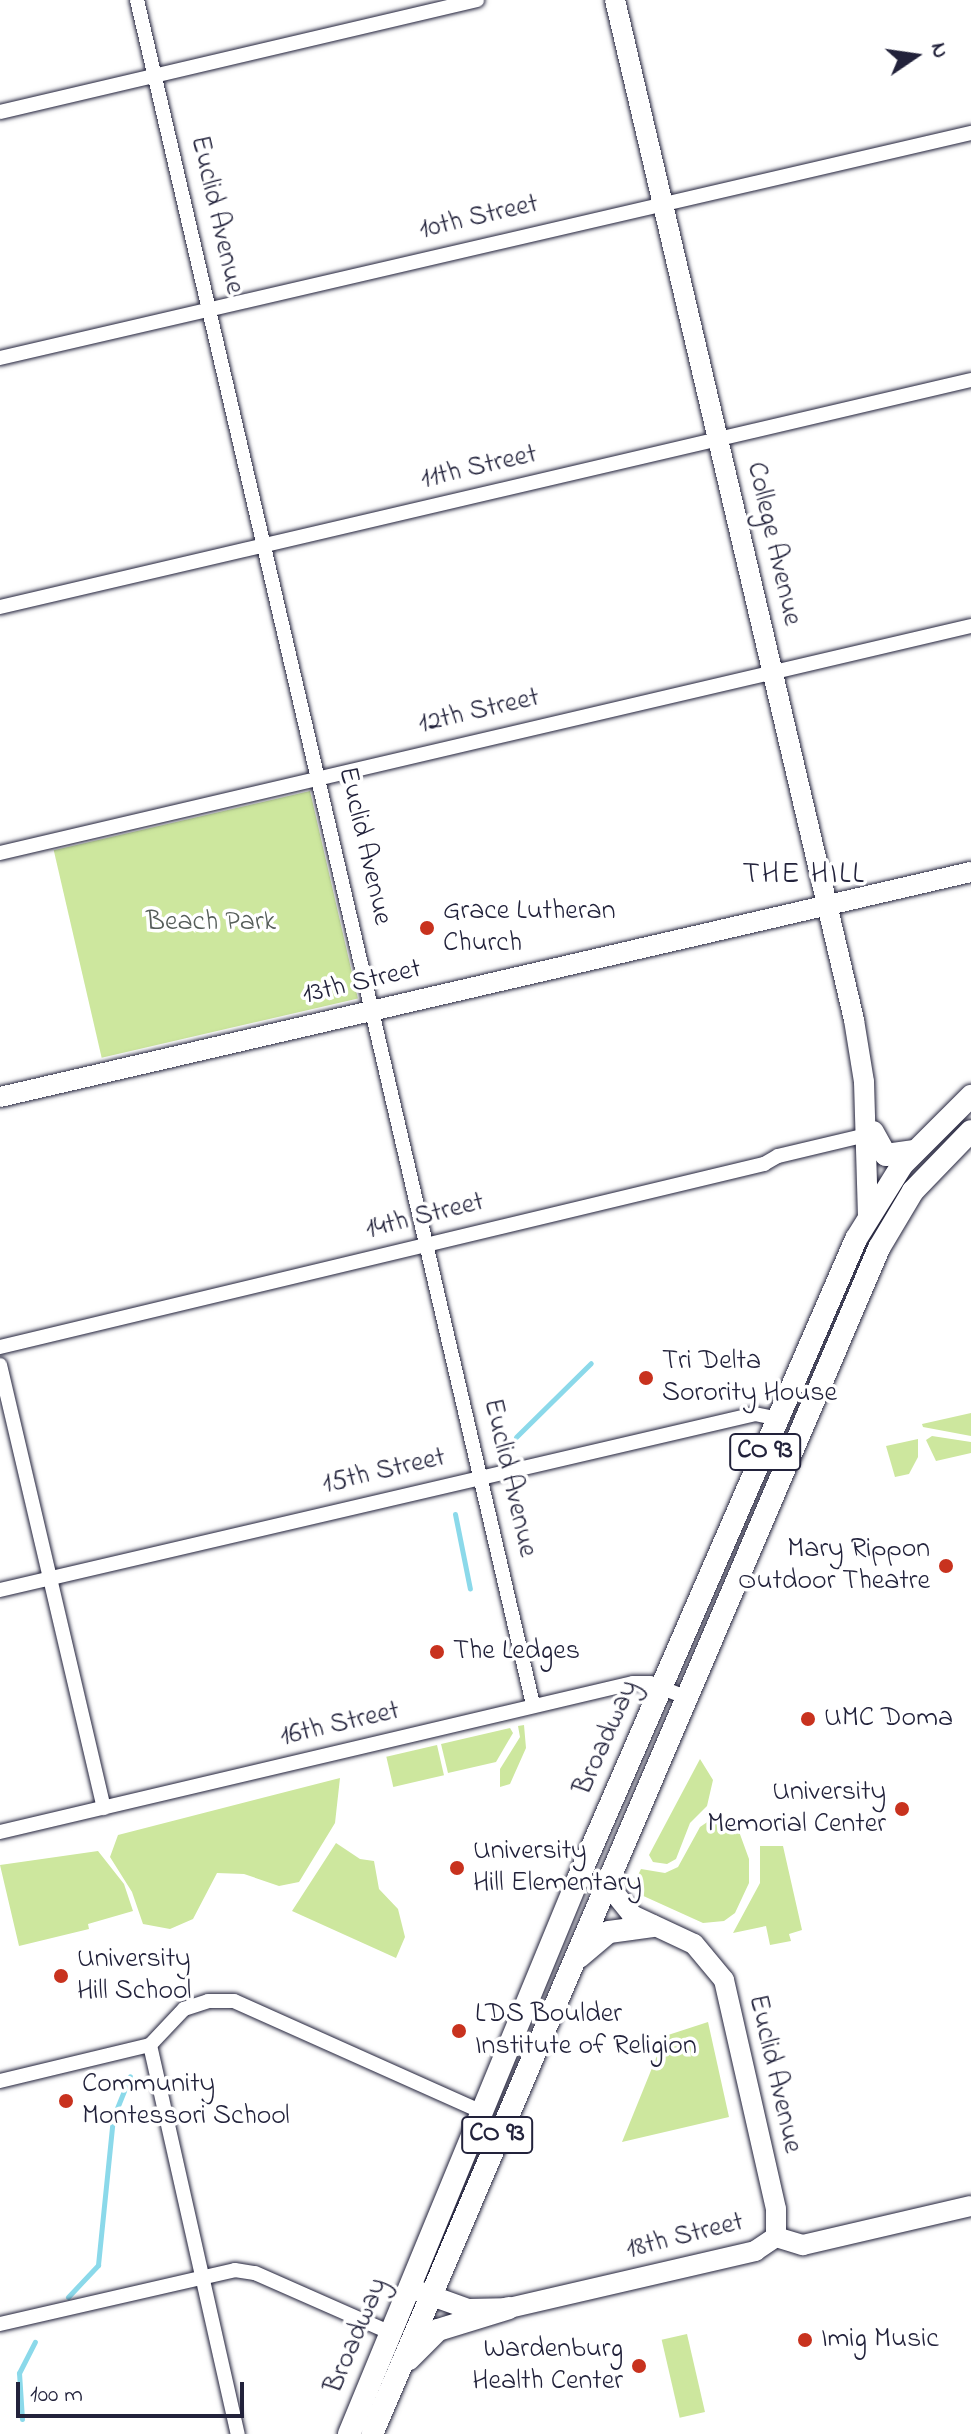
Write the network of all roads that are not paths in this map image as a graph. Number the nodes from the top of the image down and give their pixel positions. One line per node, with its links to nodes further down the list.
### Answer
1 (137, 0): 4 (street, Euclid Avenue)
2 (477, 0): 4 (street)
3 (615, 0): 7 (street, College Avenue)
4 (155, 76): 5 (street); 8 (street, Euclid Avenue)
5 (0, 112)
6 (971, 133): 7 (street, 10th Street)
7 (663, 202): 8 (street, 10th Street); 11 (street, College Avenue)
8 (209, 308): 9 (street, 10th Street); 12 (street, Euclid Avenue)
9 (0, 358)
10 (971, 380): 11 (street, 11th Street)
11 (719, 436): 12 (street, 11th Street); 15 (street, College Avenue)
12 (264, 545): 13 (street, 11th Street); 16 (street, Euclid Avenue)
13 (0, 607)
14 (971, 626): 15 (street, 12th Street)
15 (773, 669): 16 (street, 12th Street); 19 (street, College Avenue)
16 (320, 777): 17 (street, 12th Street); 20 (street, Euclid Avenue)
17 (0, 853)
18 (971, 872): 19 (street, 13th Street)
19 (828, 905): 20 (street, 13th Street); 24 (street, College Avenue)
20 (373, 1009): 22 (street, 13th Street); 28 (street, Euclid Avenue)
21 (971, 1096): 25 (main road, Broadway / CO 93)
22 (0, 1097)
23 (971, 1131): 29 (main road, Broadway / CO 93)
24 (867, 1134): 25 (main road); 26 (street, College Avenue); 27 (street, College Avenue); 28 (street, 14th Street)
25 (913, 1151): 26 (main road, Broadway / CO 93)
26 (881, 1194): 27 (main road, Broadway / CO 93); 29 (main road)
27 (868, 1215): 32 (main road, Broadway / CO 93)
28 (427, 1244): 30 (street, 14th Street); 33 (street, Euclid Avenue)
29 (879, 1248): 37 (main road, Broadway / CO 93)
30 (0, 1347)
31 (0, 1365): 34 (street)
32 (779, 1419): 33 (street, 15th Street); 36 (main road, Broadway / CO 93)
33 (479, 1477): 34 (street, 15th Street); 38 (street, Euclid Avenue)
34 (49, 1579): 35 (street, 15th Street); 39 (street)
35 (0, 1590)
36 (662, 1688): 37 (street, 16th Street); 38 (street, 16th Street); 40 (main road, Broadway / CO 93)
37 (690, 1699): 42 (main road, Broadway / CO 93)
38 (533, 1705): 39 (street, 16th Street)
39 (104, 1808): 41 (street, 16th Street)
40 (600, 1828): 42 (main road); 47 (main road, Broadway / CO 93)
41 (0, 1832)
42 (608, 1885): 43 (street, Euclid Avenue); 44 (main road, Broadway / CO 93)
43 (653, 1926): 44 (main road); 49 (street, Euclid Avenue)
44 (566, 1974): 51 (main road, Broadway / CO 93)
45 (150, 2045): 46 (street); 47 (street); 50 (street)
46 (0, 2081)
47 (484, 2113): 51 (main road, Broadway / CO 93)
48 (971, 2206): 49 (street, 18th Street)
49 (776, 2237): 52 (street, 18th Street)
50 (204, 2276): 53 (street); 54 (street); 56 (street)
51 (419, 2292): 52 (street, 18th Street); 54 (main road, Broadway / CO 93); 55 (main road, Broadway / CO 93)
52 (509, 2308): 55 (main road)
53 (0, 2324)
54 (391, 2333): 57 (main road, Broadway / CO 93)
55 (393, 2383): 58 (main road, Broadway / CO 93)
56 (238, 2434)
57 (349, 2434)
58 (372, 2434)

